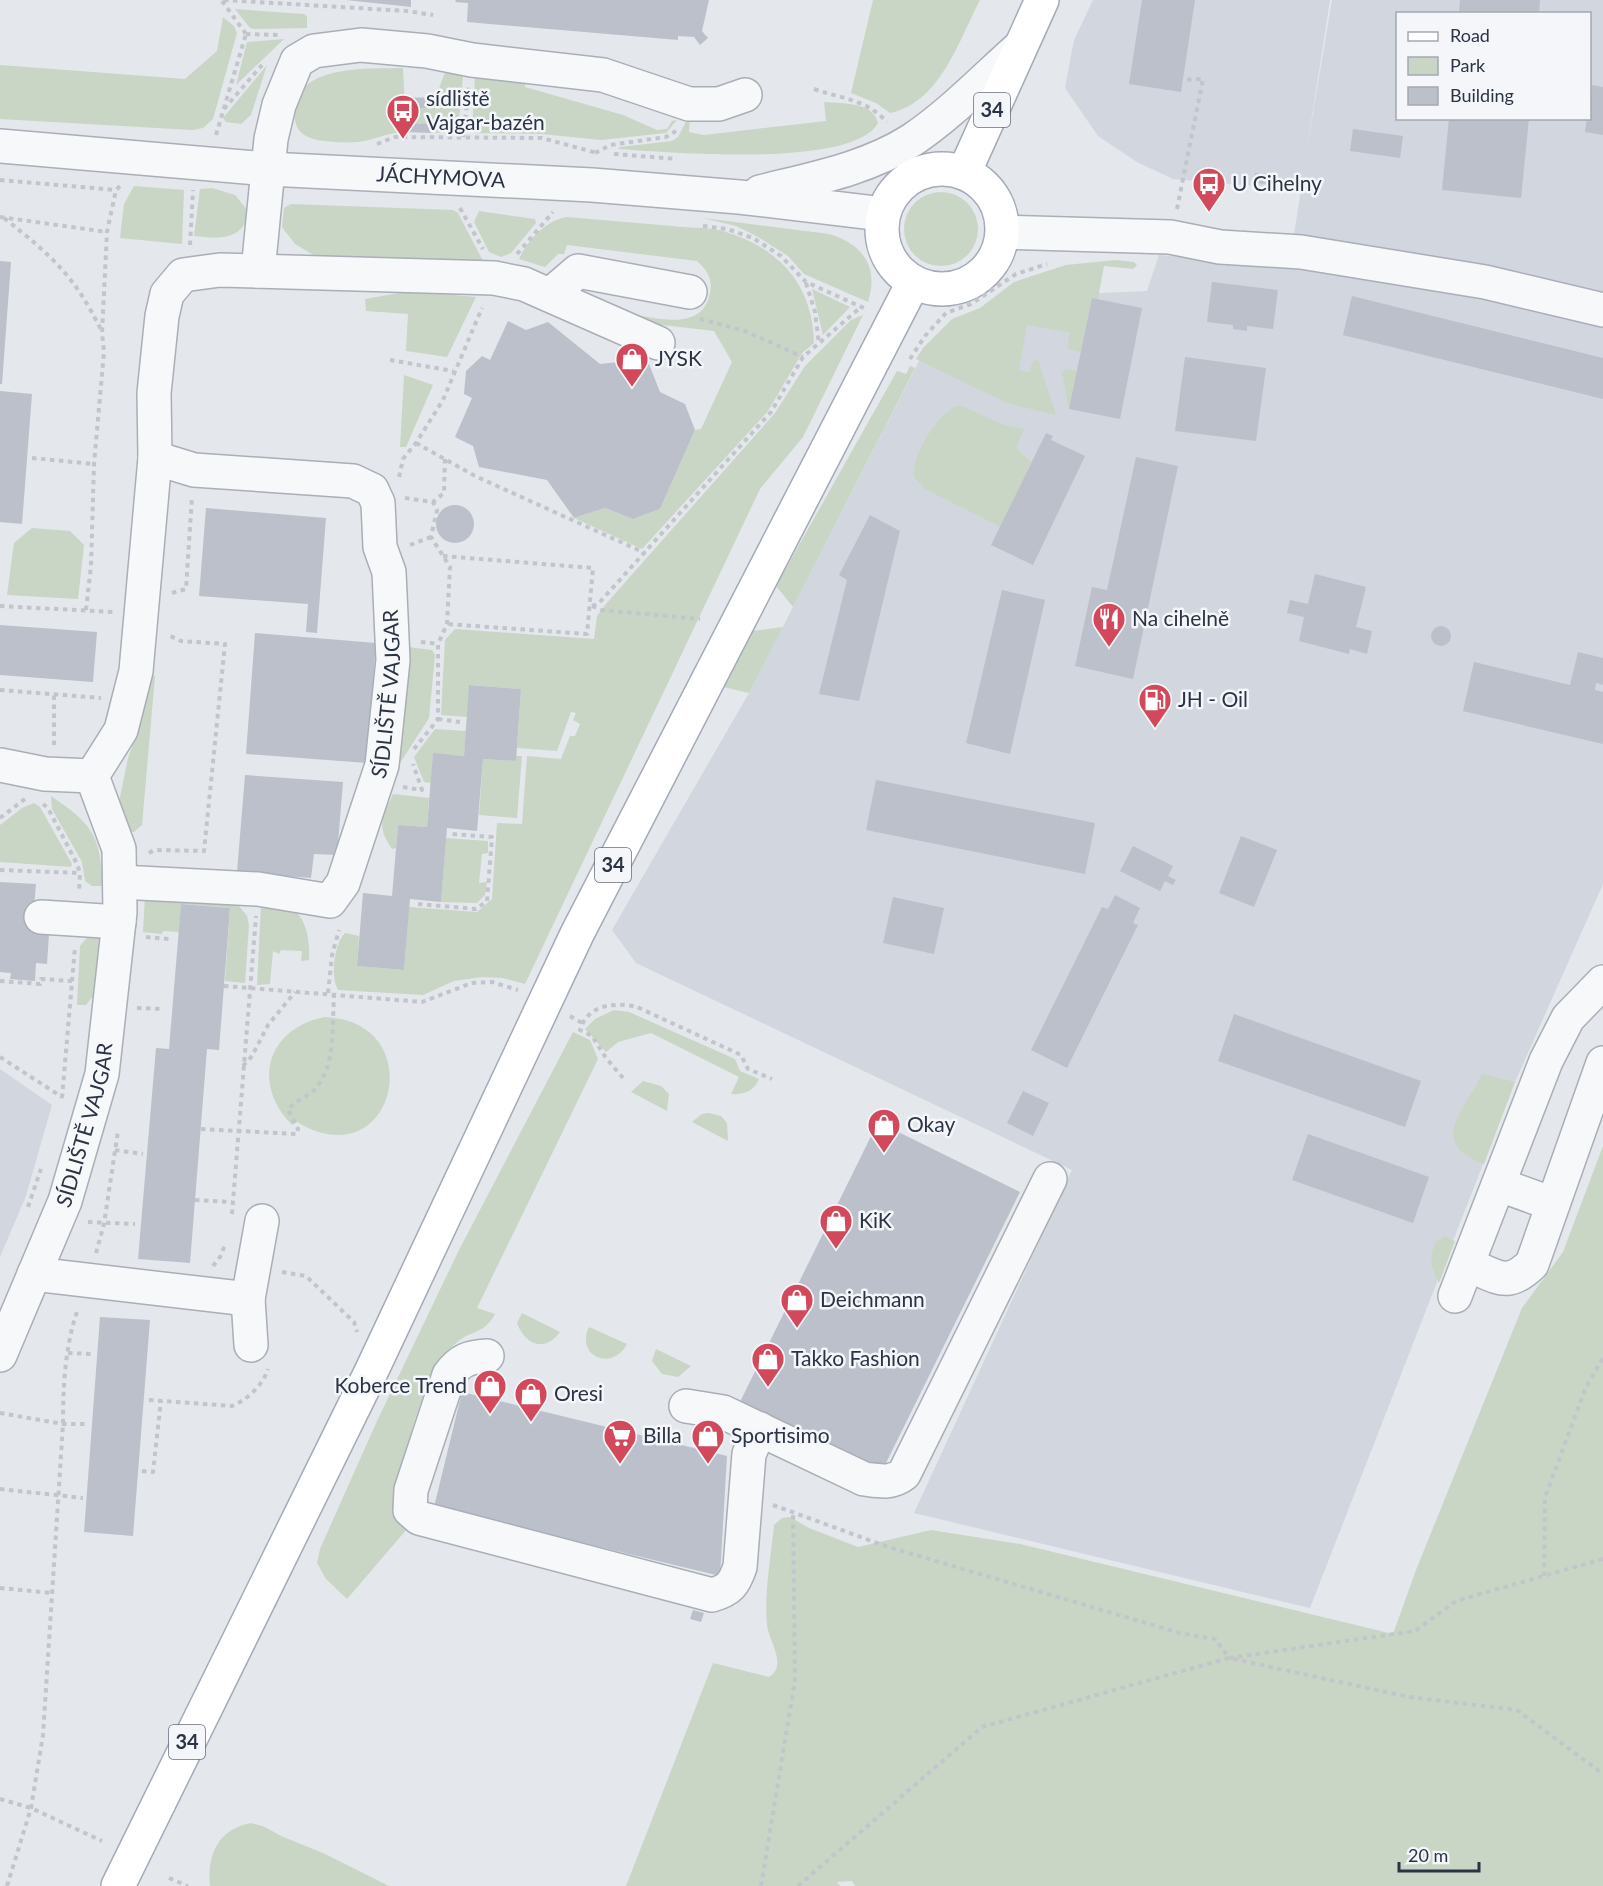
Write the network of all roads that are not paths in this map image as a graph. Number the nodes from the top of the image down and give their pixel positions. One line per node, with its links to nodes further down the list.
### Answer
1 (1042, 0): 2 (main road, 34)
2 (1020, 47): 6 (main road, 34); 7 (street)
3 (745, 95): 5 (street)
4 (0, 146): 5 (street, JÁCHYMOVA)
5 (268, 169): 7 (street, JÁCHYMOVA); 10 (street)
6 (964, 173): 8 (main road); 9 (main road)
7 (740, 197): 8 (street, JÁCHYMOVA)
8 (884, 214): 11 (main road)
9 (1003, 232): 11 (main road); 14 (street)
10 (258, 271): 13 (street); 16 (street)
11 (914, 283): 37 (main road, 34)
12 (690, 292): 13 (street)
13 (550, 295): 15 (street)
14 (1603, 310)
15 (658, 343)
16 (155, 458): 18 (street); 19 (street, SÍDLIŠTĚ VAJGAR)
17 (0, 765): 18 (street)
18 (92, 776): 19 (street, SÍDLIŠTĚ VAJGAR)
19 (131, 882): 21 (street, SÍDLIŠTĚ VAJGAR)
20 (41, 917): 21 (street)
21 (129, 929): 29 (street, SÍDLIŠTĚ VAJGAR)
22 (1603, 982): 25 (street)
23 (1603, 1063): 26 (street)
24 (1050, 1179): 36 (street)
25 (1500, 1185): 26 (street); 28 (street)
26 (1553, 1204): 28 (street)
27 (262, 1221): 31 (street)
28 (1468, 1265): 30 (street)
29 (34, 1274): 31 (street); 33 (street, SÍDLIŠTĚ VAJGAR)
30 (1455, 1296)
31 (248, 1299): 32 (street)
32 (251, 1345)
33 (0, 1355)
34 (487, 1356): 36 (street)
35 (686, 1406): 36 (street)
36 (760, 1429)
37 (118, 1886)

